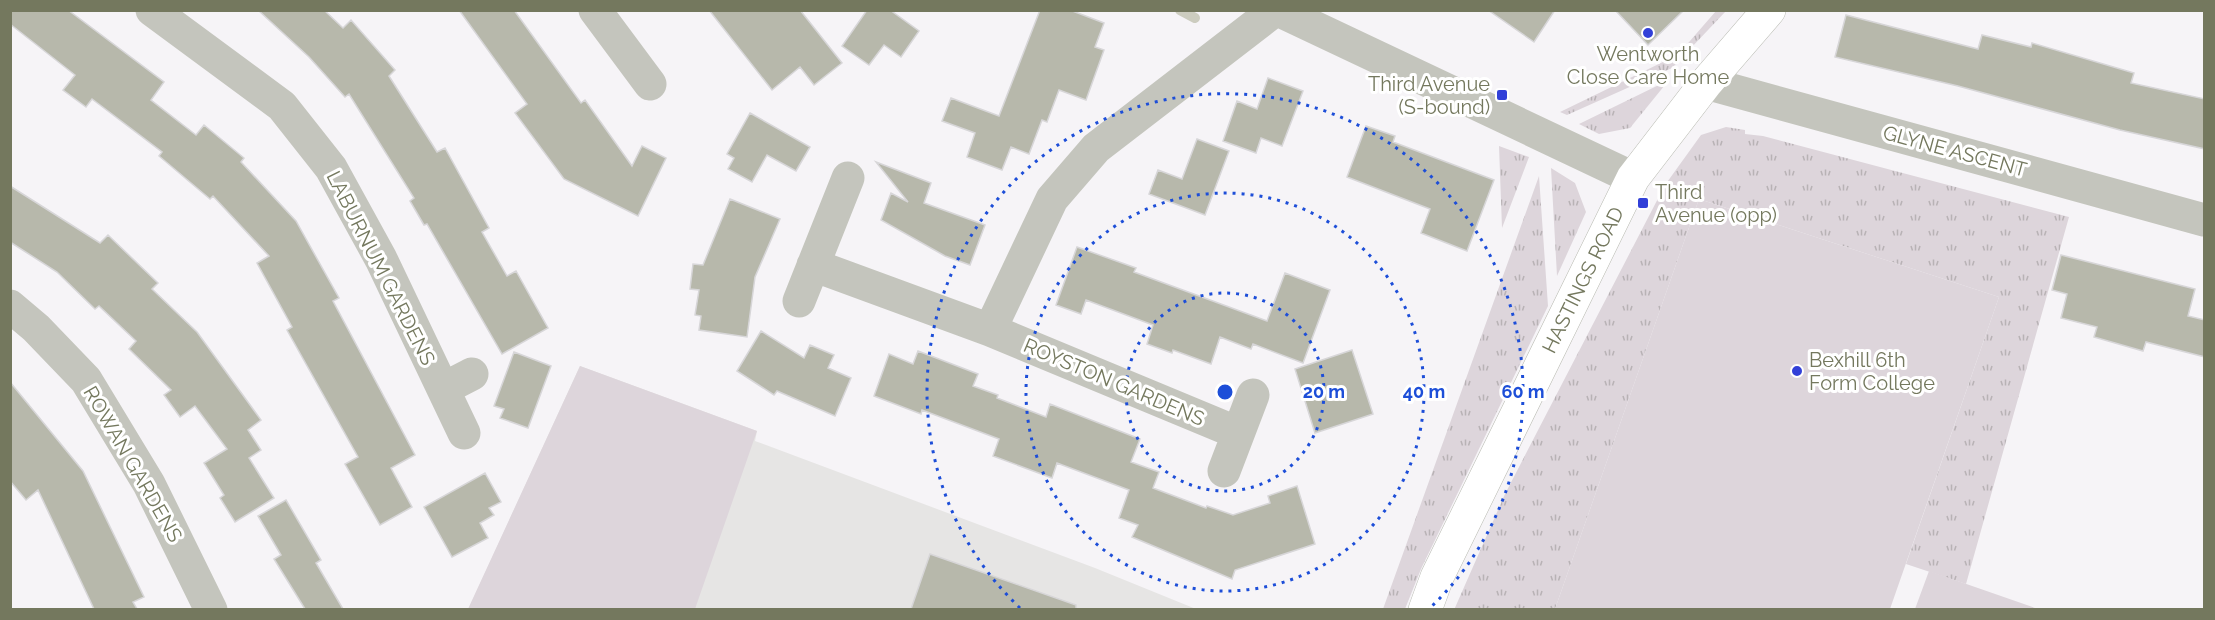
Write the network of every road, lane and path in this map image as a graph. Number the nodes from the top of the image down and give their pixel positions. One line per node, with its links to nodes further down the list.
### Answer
1 (152, 10): 15 (street, LABURNUM GARDENS)
2 (595, 10): 5 (street)
3 (1277, 10): 8 (street); 13 (street)
4 (1769, 10): 6 (main road, HASTINGS ROAD)
5 (630, 73)
6 (1706, 83): 8 (main road, HASTINGS ROAD); 9 (street, GLYNE ASCENT)
7 (848, 178): 10 (street)
8 (1633, 178): 21 (main road, HASTINGS ROAD)
9 (2205, 220)
10 (813, 265): 11 (street); 13 (street, ROYSTON GARDENS)
11 (799, 301)
12 (10, 306): 20 (street, ROWAN GARDENS)
13 (990, 330): 18 (street, ROYSTON GARDENS)
14 (472, 374): 15 (street, LABURNUM GARDENS)
15 (443, 389): 17 (street, LABURNUM GARDENS)
16 (1253, 395): 18 (street)
17 (464, 433)
18 (1238, 433): 19 (street)
19 (1224, 471)
20 (211, 609)
21 (1425, 609)

